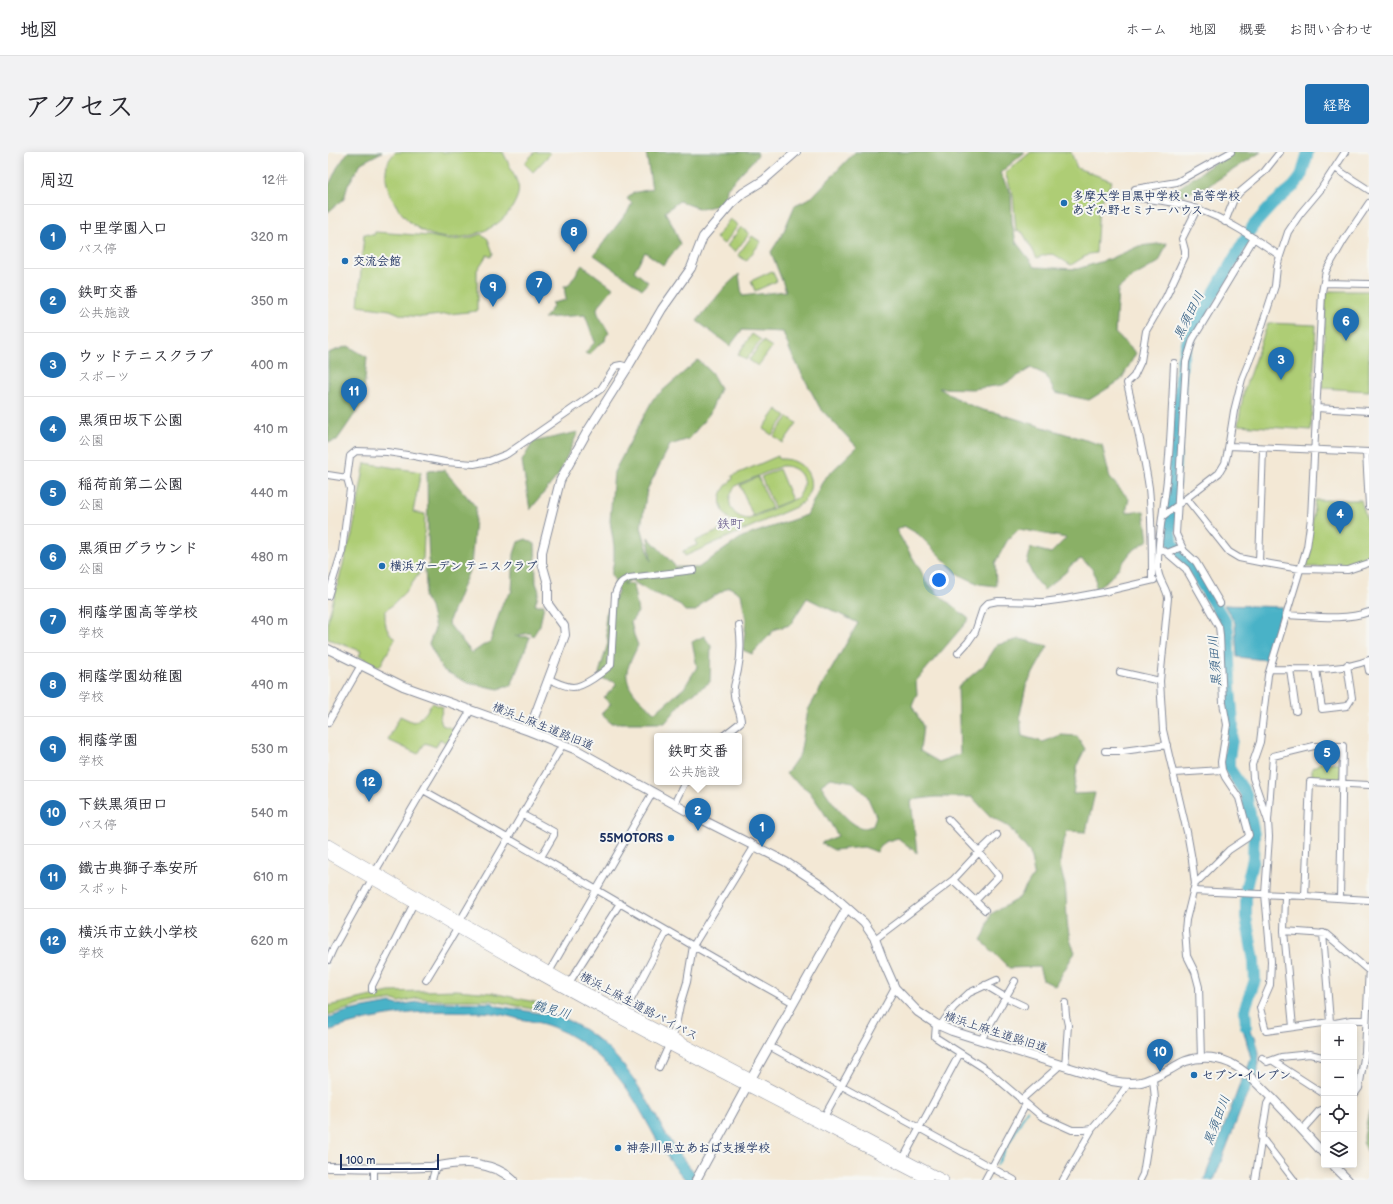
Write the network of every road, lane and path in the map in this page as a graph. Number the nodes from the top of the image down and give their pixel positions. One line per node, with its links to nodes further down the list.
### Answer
1 (796, 152): 15 (street)
2 (1231, 152): 8 (street)
3 (1280, 152): 9 (street)
4 (1345, 152): 5 (street)
5 (1335, 168): 6 (street); 11 (street)
6 (1369, 190)
7 (1369, 203): 12 (street)
8 (1197, 209): 9 (street); 36 (street)
9 (1226, 222): 10 (street)
10 (1253, 238): 11 (street); 25 (street)
11 (1280, 256): 18 (street)
12 (1324, 283): 13 (street); 16 (street)
13 (1369, 284)
14 (1174, 363): 27 (street)
15 (628, 367): 23 (street); 52 (street)
16 (1316, 408): 17 (street); 20 (street)
17 (1369, 411)
18 (1229, 446): 19 (street); 24 (street)
19 (1263, 448): 20 (street); 31 (street)
20 (1315, 450): 21 (street); 33 (street)
21 (1367, 452): 26 (street)
22 (328, 475): 23 (street)
23 (347, 478): 37 (street)
24 (1187, 499): 25 (street); 31 (street)
25 (1177, 506): 27 (street); 28 (street)
26 (1369, 506)
27 (1164, 516): 29 (street)
28 (1182, 547): 30 (street); 38 (street)
29 (1160, 549): 30 (street); 35 (street)
30 (1167, 553): 62 (street)
31 (1259, 562): 33 (street)
32 (1369, 563): 33 (street)
33 (1300, 569): 40 (street)
34 (694, 570): 52 (street)
35 (1160, 579): 36 (street); 53 (street)
36 (1152, 580): 43 (street)
37 (328, 596)
38 (1220, 603)
39 (1369, 612): 40 (street)
40 (1287, 615): 47 (street)
41 (739, 625): 58 (street)
42 (328, 649): 45 (street, 横浜上麻生道路旧道)
43 (958, 653)
44 (1368, 660): 46 (street); 50 (street)
45 (362, 665): 54 (street, 横浜上麻生道路旧道); 56 (street)
46 (1347, 665): 49 (street); 49 (street)
47 (1270, 669): 48 (street); 72 (street)
48 (1290, 669): 49 (street); 55 (street)
49 (1316, 669)
50 (1369, 671)
51 (1120, 672): 53 (street)
52 (549, 679): 57 (street)
53 (1160, 681): 60 (street)
54 (471, 710): 57 (street, 横浜上麻生道路旧道); 67 (street)
55 (1296, 711)
56 (328, 723)
57 (530, 730): 59 (street, 横浜上麻生道路旧道)
58 (728, 733)
59 (563, 744): 68 (street, 横浜上麻生道路旧道); 70 (street)
60 (1167, 745): 61 (street); 63 (street)
61 (1105, 750)
62 (1222, 770): 63 (street); 82 (street)
63 (1174, 772): 82 (street)
64 (1343, 784): 66 (street); 72 (street); 87 (street); 88 (street)
65 (684, 785): 69 (street)
66 (1369, 785)
67 (423, 790): 74 (street); 80 (street)
68 (653, 792): 69 (street, 横浜上麻生道路旧道); 83 (street)
69 (674, 804): 76 (street, 横浜上麻生道路旧道)
70 (523, 815): 74 (street); 79 (street)
71 (948, 819): 77 (street)
72 (1268, 821): 85 (street)
73 (996, 835): 77 (street)
74 (509, 838): 79 (street); 95 (street)
75 (328, 844): 80 (main road, 横浜上麻生道路バイパス)
76 (754, 847): 93 (street, 横浜上麻生道路旧道); 100 (street)
77 (978, 852): 81 (street); 90 (street)
78 (328, 854): 80 (main road, 横浜上麻生道路バイパス)
79 (541, 857): 83 (street)
80 (374, 876): 91 (main road, 横浜上麻生道路バイパス); 95 (main road, 横浜上麻生道路バイパス); 101 (street)
81 (953, 880): 90 (street); 99 (street)
82 (1195, 884): 84 (street)
83 (597, 889): 92 (street); 105 (street)
84 (1193, 891): 85 (street); 129 (street)
85 (1263, 894): 86 (street); 122 (street)
86 (1285, 895): 87 (street); 97 (street)
87 (1305, 896): 88 (street)
88 (1340, 898): 89 (street)
89 (1369, 900)
90 (975, 901): 94 (street)
91 (414, 903): 95 (main road, 横浜上麻生道路バイパス); 112 (street)
92 (620, 903): 96 (street); 109 (street)
93 (847, 908): 99 (street, 横浜上麻生道路旧道); 114 (street)
94 (986, 910)
95 (458, 925): 105 (main road, 横浜上麻生道路バイパス); 106 (street); 124 (main road, 横浜上麻生道路バイパス)
96 (667, 931): 100 (street); 118 (street)
97 (1284, 931): 98 (street); 122 (street)
98 (1323, 933): 104 (street); 120 (street)
99 (875, 939): 111 (street, 横浜上麻生道路旧道)
100 (693, 946): 114 (street); 124 (street)
101 (330, 948): 102 (street)
102 (328, 960)
103 (1369, 966): 104 (street)
104 (1369, 971): 117 (street)
105 (549, 972): 109 (main road, 横浜上麻生道路バイパス)
106 (426, 980)
107 (997, 980): 110 (street)
108 (1016, 981): 113 (street)
109 (569, 983): 118 (main road, 横浜上麻生道路バイパス)
110 (985, 985): 113 (street); 121 (street)
111 (895, 988): 121 (street, 横浜上麻生道路旧道); 137 (street)
112 (372, 990)
113 (1005, 997): 116 (street); 123 (street)
114 (794, 1003): 125 (street)
115 (1065, 1003): 132 (street)
116 (1024, 1006)
117 (1368, 1011): 119 (street)
118 (624, 1013): 124 (main road, 横浜上麻生道路バイパス)
119 (1366, 1020): 120 (street); 127 (street)
120 (1330, 1022): 122 (street)
121 (938, 1025): 123 (street, 横浜上麻生道路旧道); 126 (street)
122 (1293, 1027)
123 (981, 1040): 132 (street, 横浜上麻生道路旧道)
124 (670, 1041): 133 (street); 135 (main road, 横浜上麻生道路バイパス)
125 (769, 1046): 135 (street); 137 (street)
126 (960, 1053): 141 (street); 144 (street)
127 (1367, 1054): 139 (street)
128 (1321, 1057): 131 (street)
129 (1201, 1058): 134 (street, 横浜上麻生道路旧道); 140 (street, 横浜上麻生道路旧道)
130 (1262, 1058): 131 (street)
131 (1273, 1061): 138 (street)
132 (1062, 1066): 136 (street, 横浜上麻生道路旧道); 141 (street)
133 (658, 1067)
134 (1153, 1079): 136 (street, 横浜上麻生道路旧道); 164 (street)
135 (749, 1082): 143 (main road, 横浜上麻生道路バイパス); 158 (street); 159 (main road, 横浜上麻生道路バイパス)
136 (1128, 1084): 145 (street)
137 (841, 1086): 143 (street); 144 (street)
138 (1321, 1092)
139 (1357, 1092)
140 (1271, 1098): 146 (street); 147 (street)
141 (1024, 1102): 145 (street); 153 (street)
142 (1321, 1110): 146 (street)
143 (824, 1117): 149 (main road, 横浜上麻生道路バイパス)
144 (919, 1128): 149 (street); 153 (street)
145 (1092, 1129): 163 (street)
146 (1303, 1130): 148 (street)
147 (1261, 1137): 165 (street); 166 (street)
148 (1321, 1151)
149 (903, 1159): 160 (main road, 横浜上麻生道路バイパス)
150 (328, 1166): 152 (street)
151 (436, 1166): 152 (street); 156 (street); 157 (street)
152 (374, 1168): 155 (street)
153 (992, 1168): 161 (street); 162 (street)
154 (1336, 1168): 167 (street)
155 (374, 1180)
156 (432, 1180)
157 (513, 1180)
158 (696, 1180)
159 (928, 1180)
160 (944, 1180)
161 (985, 1180)
162 (1014, 1180)
163 (1063, 1180)
164 (1140, 1180)
165 (1255, 1180)
166 (1294, 1180)
167 (1348, 1180)

